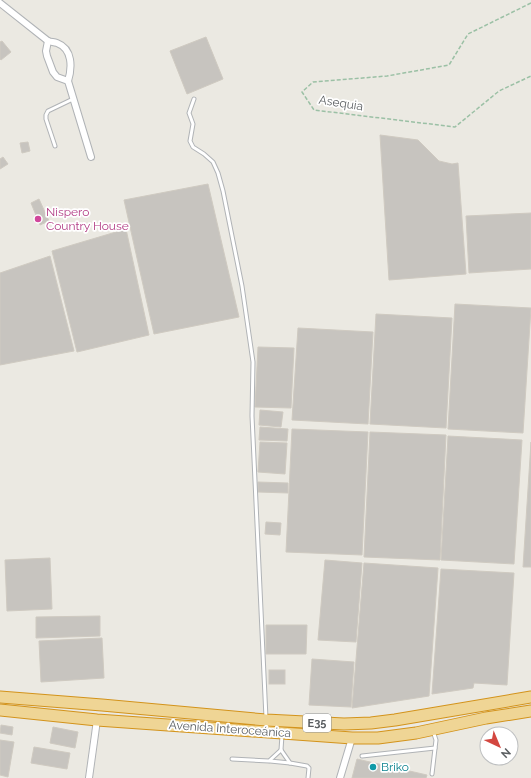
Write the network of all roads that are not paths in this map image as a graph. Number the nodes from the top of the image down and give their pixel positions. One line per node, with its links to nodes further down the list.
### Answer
1 (0, 3): 2 (street)
2 (48, 41): 3 (street); 3 (street)
3 (68, 81): 4 (street)
4 (73, 99): 6 (lane); 7 (street)
5 (194, 99): 13 (lane)
6 (55, 146)
7 (91, 157)
8 (0, 697): 13 (highway, Avenida Interoceánica / E35)
9 (531, 697): 13 (highway, Avenida Interoceánica / E35)
10 (0, 710): 12 (highway, Avenida Interoceánica / E35)
11 (531, 711): 14 (highway, Avenida Interoceánica / E35)
12 (97, 720): 15 (highway, Avenida Interoceánica / E35); 24 (street)
13 (266, 720)
14 (433, 730): 16 (highway, Avenida Interoceánica / E35); 17 (lane)
15 (283, 733): 16 (highway, Avenida Interoceánica / E35); 18 (lane)
16 (352, 738): 26 (street)
17 (435, 748): 19 (lane); 23 (lane)
18 (281, 750): 21 (lane); 22 (lane)
19 (362, 756)
20 (232, 760): 21 (lane)
21 (269, 761): 22 (lane)
22 (290, 763): 25 (lane)
23 (432, 774)
24 (89, 778)
25 (308, 778)
26 (340, 778)

